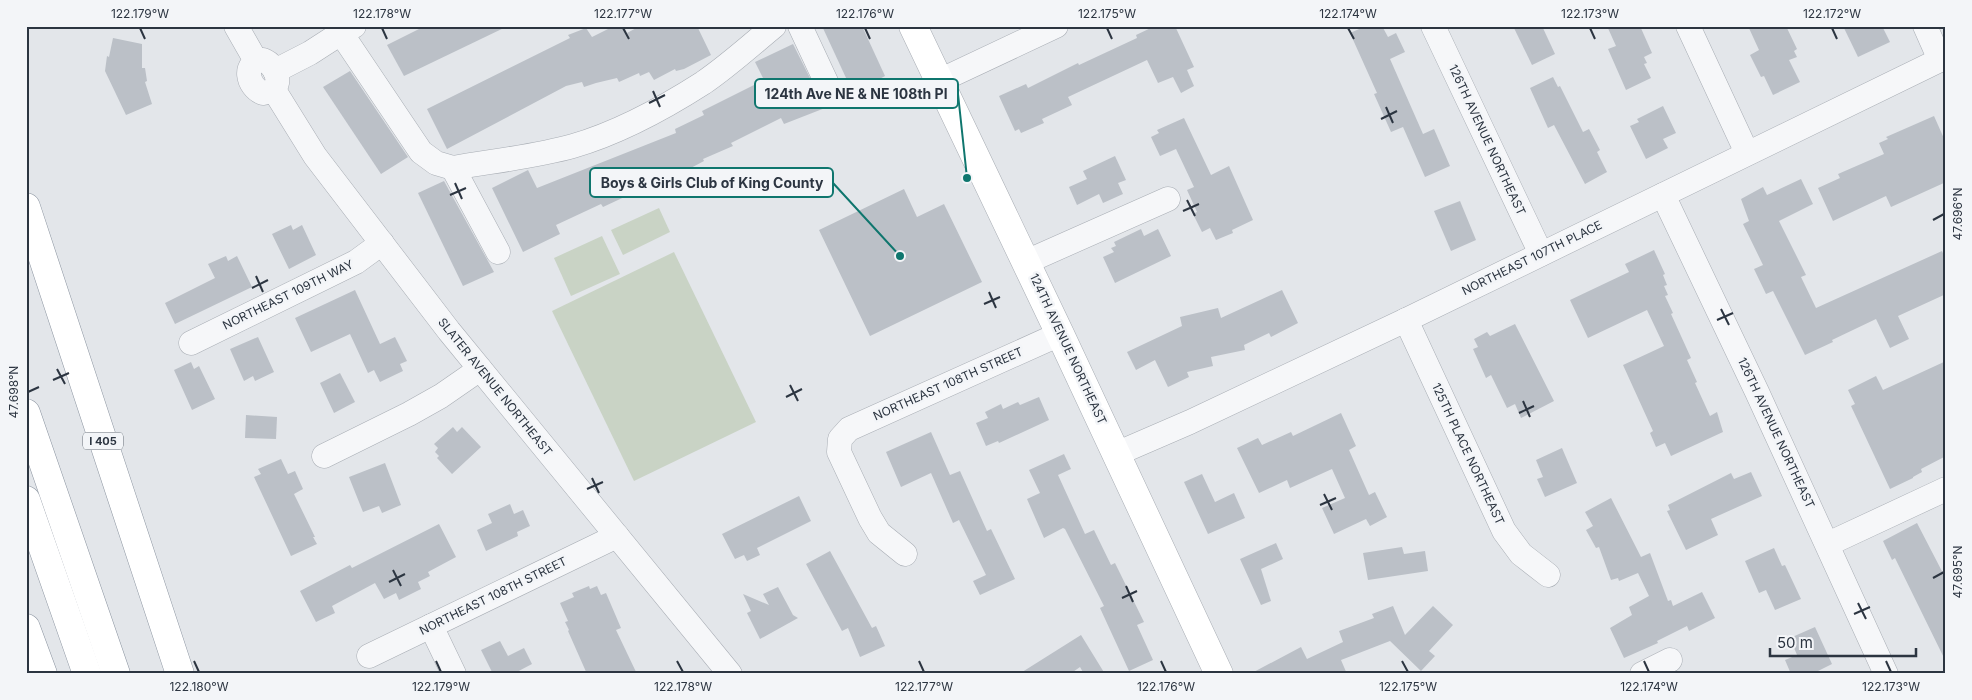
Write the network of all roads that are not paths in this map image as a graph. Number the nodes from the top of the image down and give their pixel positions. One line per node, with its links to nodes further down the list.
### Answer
1 (236, 26): 11 (street, SLATER AVENUE NORTHEAST)
2 (774, 26): 15 (street)
3 (800, 26): 13 (street)
4 (914, 26): 12 (main road, 124TH AVENUE NORTHEAST)
5 (1056, 26): 12 (street)
6 (1434, 26): 21 (street, 126TH AVENUE NORTHEAST)
7 (1688, 26): 14 (street)
8 (1925, 26): 10 (street)
9 (348, 30): 11 (street); 15 (street)
10 (1943, 59): 14 (street, NORTHEAST 107TH PLACE)
11 (268, 74): 19 (street, SLATER AVENUE NORTHEAST)
12 (939, 81): 22 (main road, 124TH AVENUE NORTHEAST)
13 (829, 88)
14 (1747, 153): 16 (street, NORTHEAST 107TH PLACE)
15 (453, 168): 20 (street)
16 (1663, 195): 21 (street, NORTHEAST 107TH PLACE); 33 (street, 126TH AVENUE NORTHEAST)
17 (1168, 199): 22 (street)
18 (26, 207): 43 (main road, I 405)
19 (382, 243): 25 (street, NORTHEAST 109TH WAY); 26 (street, SLATER AVENUE NORTHEAST)
20 (498, 252)
21 (1541, 254): 23 (street, NORTHEAST 107TH PLACE)
22 (1026, 262): 24 (main road, 124TH AVENUE NORTHEAST)
23 (1406, 320): 28 (street, NORTHEAST 107TH PLACE); 35 (street, 125TH PLACE NORTHEAST)
24 (1060, 334): 28 (main road, 124TH AVENUE NORTHEAST); 34 (street, NORTHEAST 108TH STREET)
25 (191, 343)
26 (480, 368): 29 (street); 32 (street, SLATER AVENUE NORTHEAST)
27 (26, 413): 42 (main road)
28 (1116, 454): 46 (main road, 124TH AVENUE NORTHEAST)
29 (324, 456)
30 (1946, 488): 33 (street)
31 (26, 500): 41 (main road)
32 (617, 536): 36 (street, NORTHEAST 108TH STREET); 45 (street, SLATER AVENUE NORTHEAST)
33 (1828, 544): 48 (street, 126TH AVENUE NORTHEAST)
34 (905, 554)
35 (1548, 575)
36 (431, 626): 38 (street, NORTHEAST 108TH STREET); 44 (street)
37 (26, 628): 40 (main road)
38 (369, 656)
39 (1670, 660): 47 (street)
40 (43, 674)
41 (87, 674)
42 (116, 674)
43 (180, 674)
44 (454, 674)
45 (730, 674)
46 (1219, 674)
47 (1642, 674)
48 (1886, 674)

